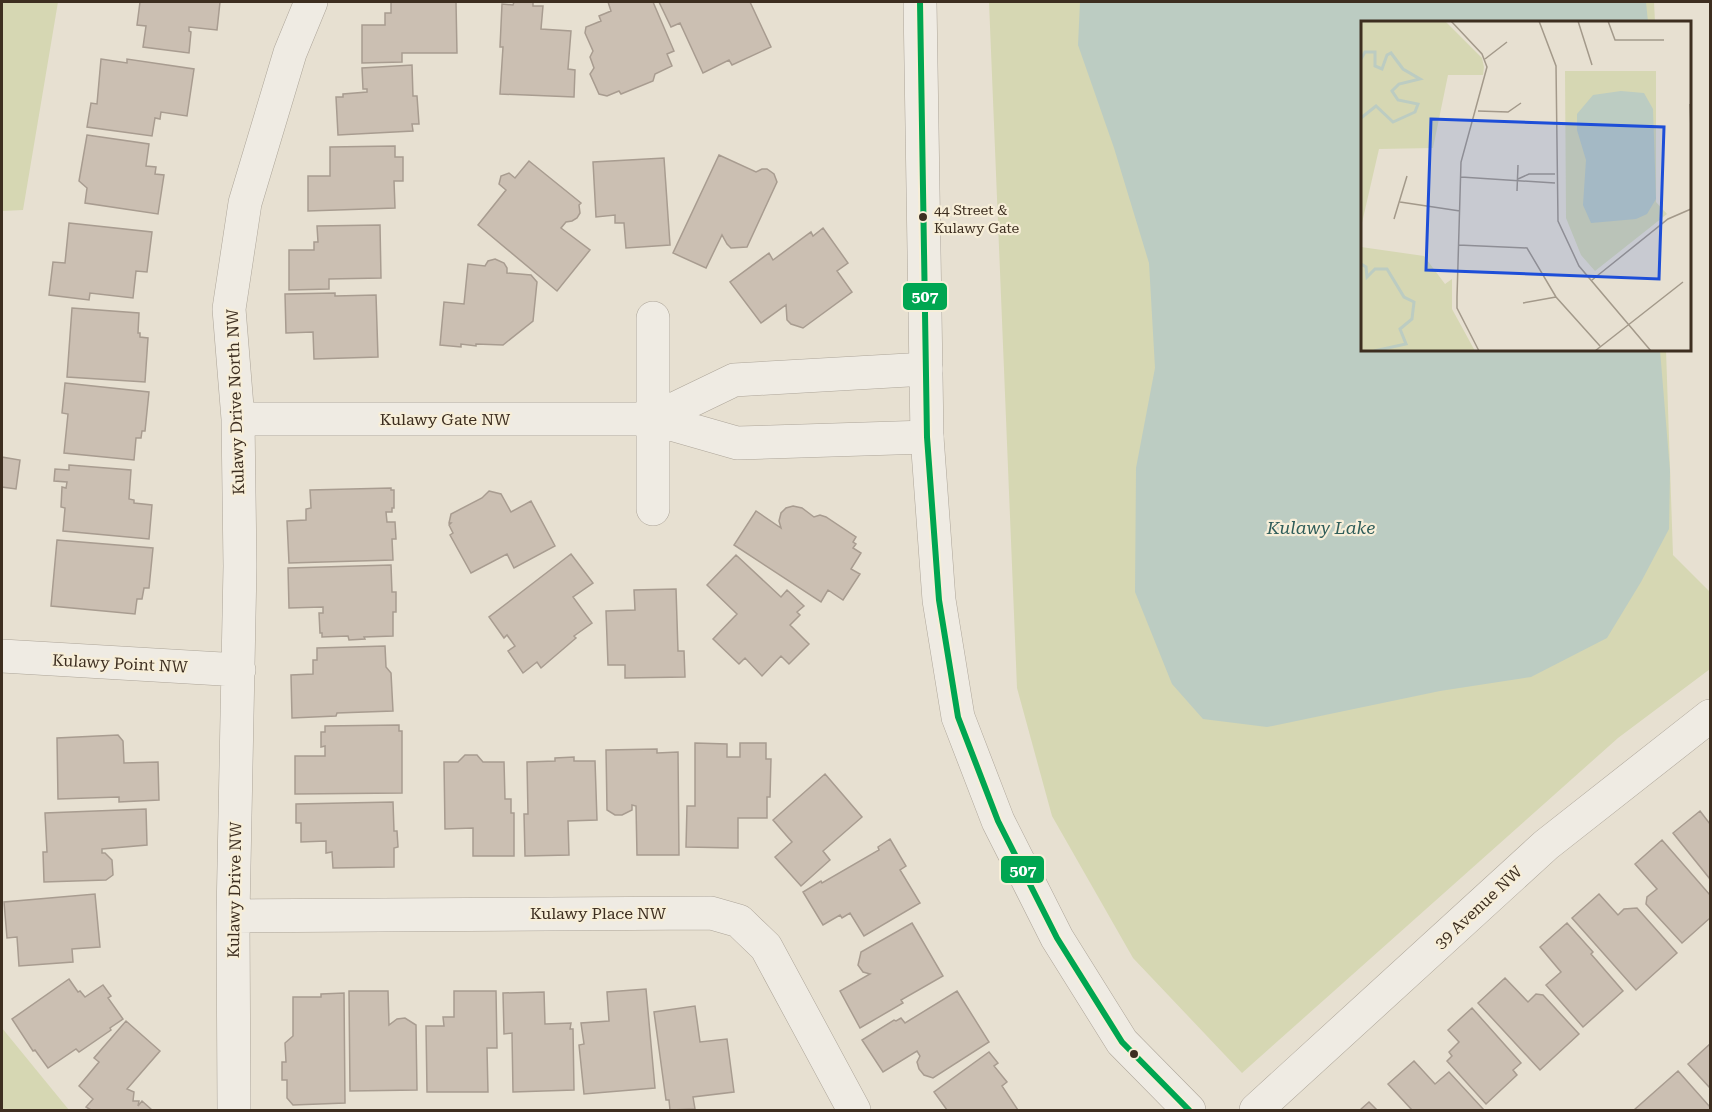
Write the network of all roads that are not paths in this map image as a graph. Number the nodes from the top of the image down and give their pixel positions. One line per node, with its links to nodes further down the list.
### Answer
1 (310, 2): 5 (street, Kulawy Drive North NW)
2 (920, 2): 4 (street)
3 (653, 318): 6 (street)
4 (926, 369): 6 (street, Kulawy Gate NW); 7 (street)
5 (238, 419): 6 (street, Kulawy Gate NW); 10 (street, Kulawy Drive North NW)
6 (653, 419): 7 (street, Kulawy Gate NW); 8 (street)
7 (927, 437): 15 (street)
8 (653, 509)
9 (2, 656): 10 (street, Kulawy Point NW)
10 (239, 670): 12 (street, Kulawy Drive NW)
11 (1710, 716): 16 (street, 39 Avenue NW)
12 (233, 916): 13 (street, Kulawy Drive NW); 14 (street, Kulawy Place NW)
13 (234, 1110)
14 (854, 1110)
15 (1189, 1110)
16 (1256, 1110)

